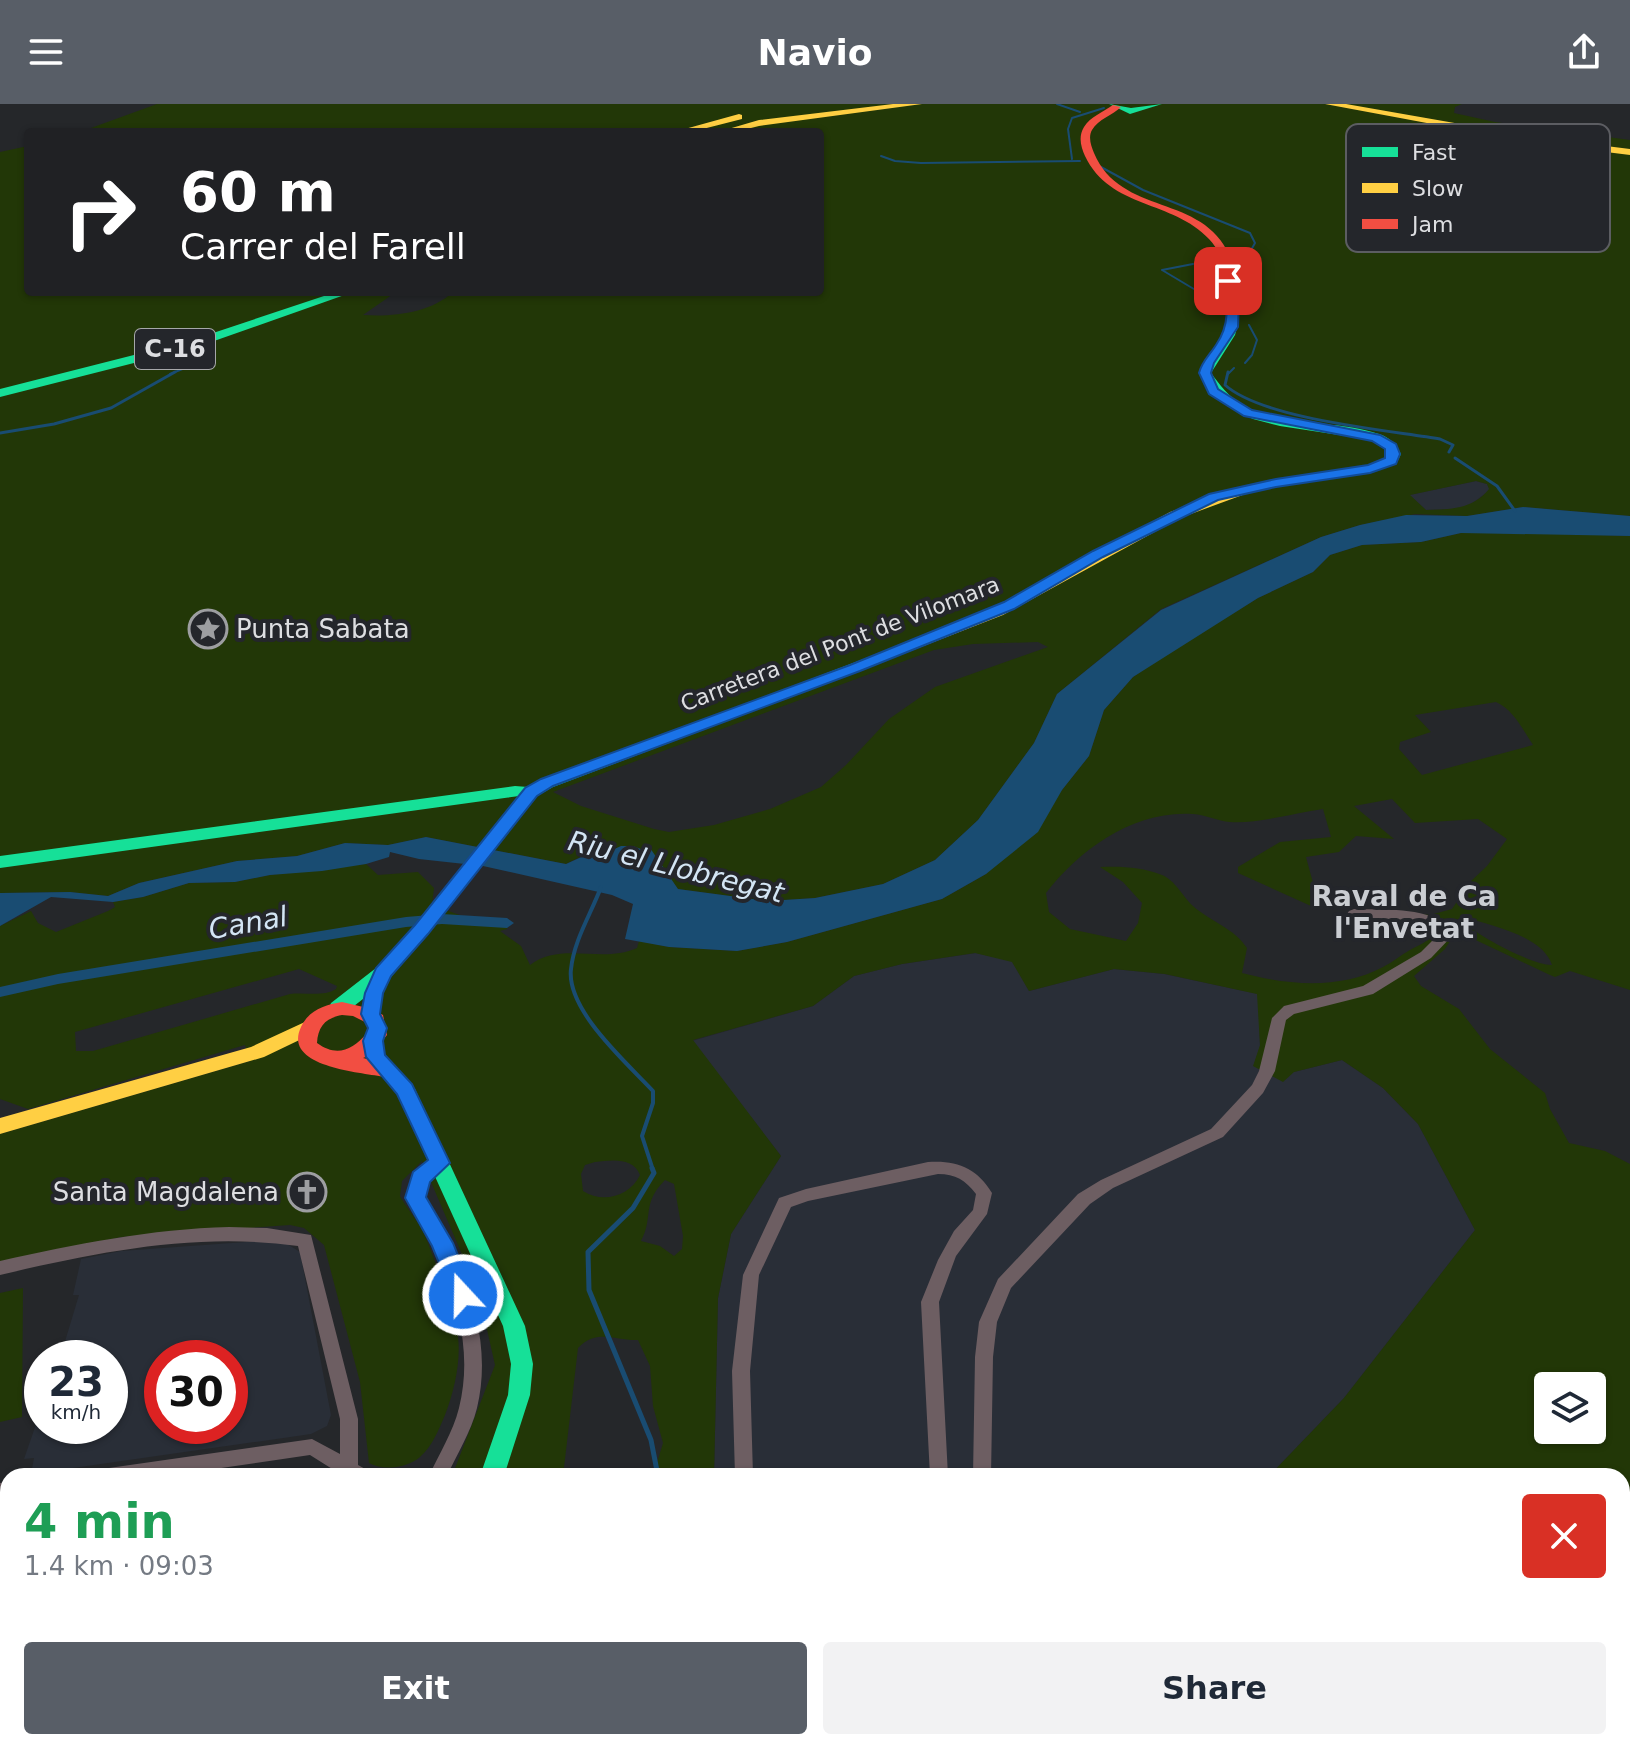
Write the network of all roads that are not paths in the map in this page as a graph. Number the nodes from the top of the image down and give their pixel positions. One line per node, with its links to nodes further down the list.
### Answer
1 (785, 104): 11 (main road)
2 (805, 104): 12 (main road)
3 (835, 104): 13 (main road)
4 (917, 104): 14 (main road)
5 (1330, 104): 9 (main road)
6 (1356, 104): 10 (main road)
7 (1152, 105): 8 (main road)
8 (1116, 109): 22 (main road, Carretera del Pont de Vilomara)
9 (1443, 124)
10 (1469, 124)
11 (686, 128)
12 (697, 128)
13 (720, 128)
14 (745, 128)
15 (1610, 147): 17 (main road)
16 (1610, 148): 17 (main road)
17 (1630, 150)
18 (314, 296): 20 (main road, C-16)
19 (336, 296): 21 (main road, C-16)
20 (0, 385)
21 (0, 393)
22 (529, 795): 23 (main road); 25 (main road)
23 (0, 862)
24 (1354, 914): 44 (street)
25 (383, 973): 26 (main road); 27 (main road)
26 (338, 1008): 27 (main road); 28 (main road)
27 (370, 1014): 29 (main road)
28 (307, 1028): 30 (main road); 31 (main road)
29 (373, 1041): 32 (main road); 33 (main road)
30 (310, 1050): 31 (main road); 32 (main road)
31 (257, 1052): 34 (main road)
32 (343, 1058): 33 (main road)
33 (385, 1070): 35 (main road)
34 (8, 1123)
35 (439, 1163): 40 (street); 41 (main road)
36 (0, 1268): 39 (street)
37 (183, 1468): 38 (street)
38 (342, 1468)
39 (351, 1468)
40 (442, 1468)
41 (495, 1468)
42 (744, 1468): 43 (street)
43 (939, 1468)
44 (982, 1468)

